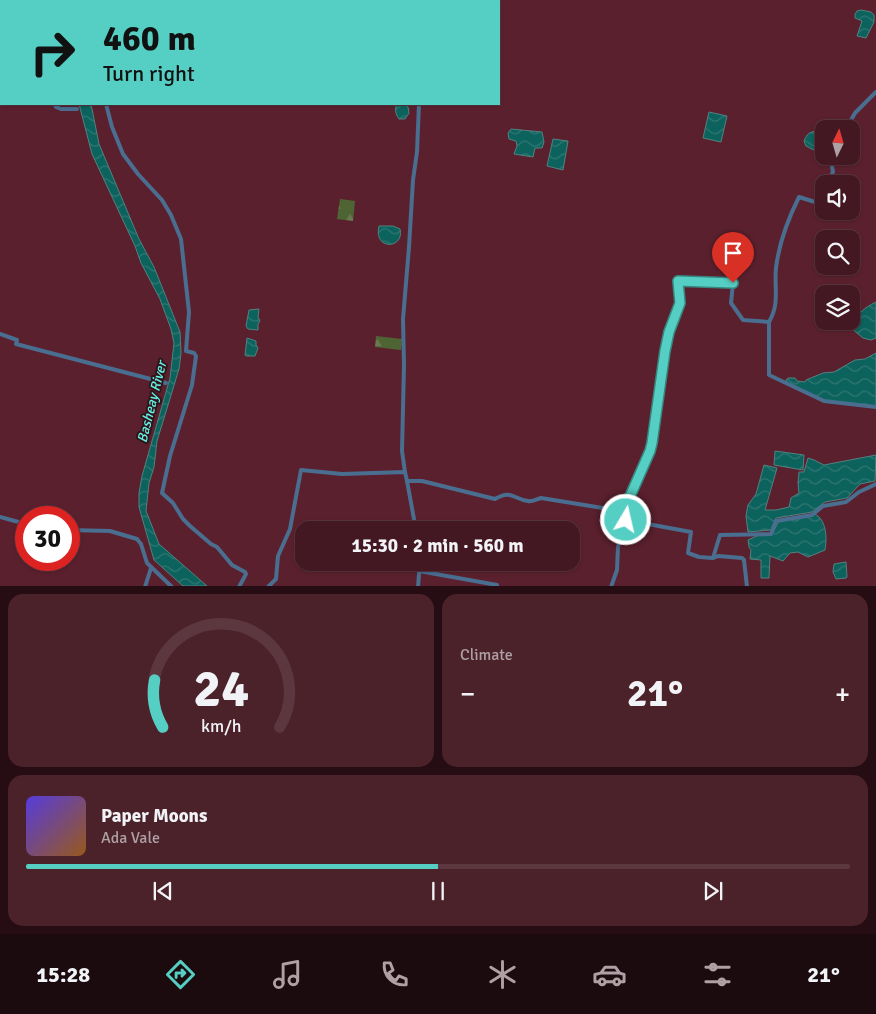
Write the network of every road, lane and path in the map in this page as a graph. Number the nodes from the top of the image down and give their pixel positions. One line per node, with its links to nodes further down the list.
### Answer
1 (876, 92): 6 (street)
2 (55, 105): 5 (street)
3 (107, 105): 26 (street)
4 (419, 105): 12 (street)
5 (77, 109)
6 (851, 120)
7 (815, 201): 8 (street)
8 (769, 322): 11 (street); 15 (street)
9 (0, 334): 10 (street)
10 (166, 383)
11 (876, 407)
12 (405, 472): 13 (street); 27 (street)
13 (407, 480): 15 (street); 19 (street)
14 (876, 484): 21 (street)
15 (624, 510): 17 (street)
16 (0, 517): 18 (street)
17 (626, 520): 21 (street); 30 (street)
18 (15, 521)
19 (414, 521)
20 (80, 530): 22 (street)
21 (713, 558): 31 (street)
22 (151, 568): 24 (street); 25 (street)
23 (419, 571): 28 (street); 29 (street)
24 (145, 586)
25 (172, 586)
26 (240, 586)
27 (268, 586)
28 (418, 586)
29 (496, 586)
30 (611, 586)
31 (747, 586)

